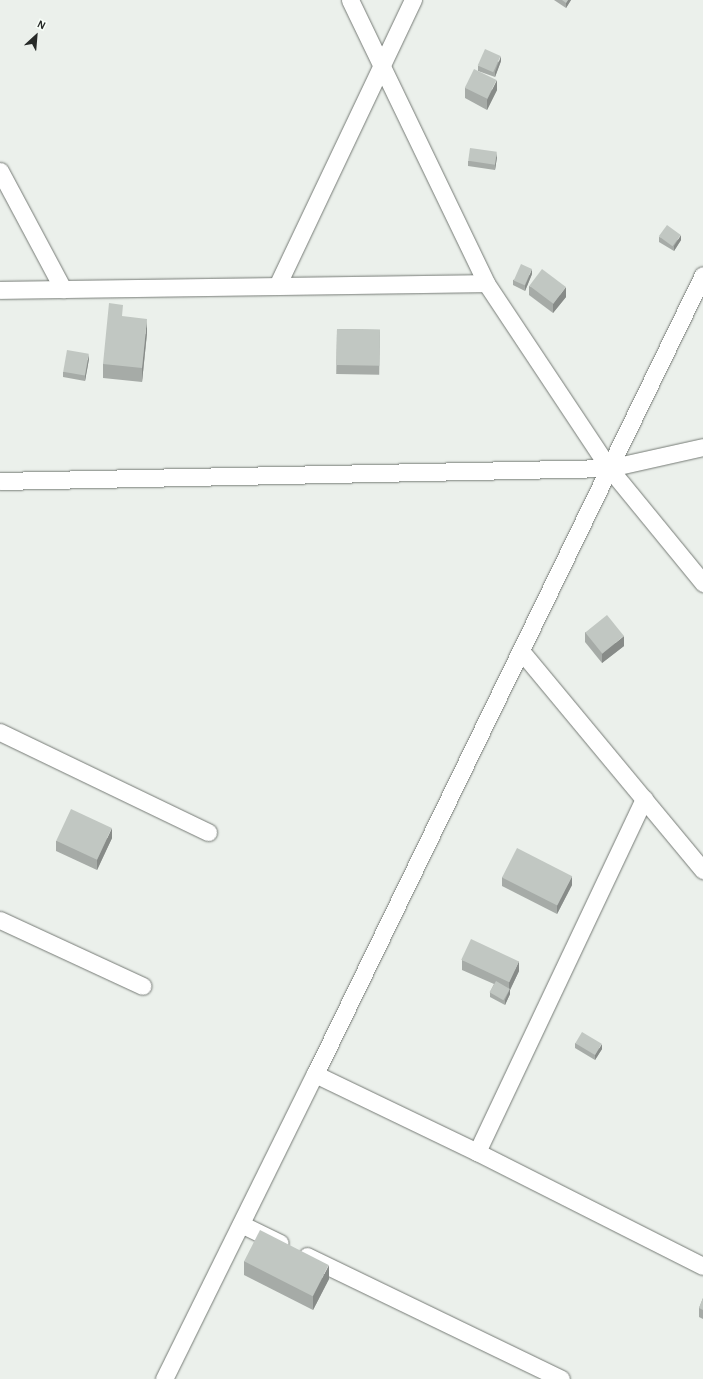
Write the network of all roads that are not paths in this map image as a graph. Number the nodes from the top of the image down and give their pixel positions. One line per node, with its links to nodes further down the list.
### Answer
1 (350, 0): 3 (street)
2 (413, 0): 3 (street)
3 (382, 66): 6 (street); 7 (street)
4 (0, 171): 8 (street)
5 (703, 275): 11 (street)
6 (486, 283): 7 (street); 11 (street)
7 (277, 286): 8 (street)
8 (63, 289): 9 (street)
9 (0, 290)
10 (703, 447): 11 (street)
11 (609, 468): 12 (street); 13 (street); 14 (street)
12 (0, 481)
13 (703, 583)
14 (521, 651): 16 (street); 21 (street)
15 (0, 732): 17 (street)
16 (644, 799): 18 (street); 22 (street)
17 (208, 832)
18 (703, 870)
19 (0, 920): 20 (street)
20 (143, 986)
21 (315, 1074): 22 (street); 23 (street)
22 (477, 1152): 24 (street)
23 (240, 1224): 25 (street); 26 (street)
24 (703, 1266)
25 (164, 1379)
26 (561, 1379)

